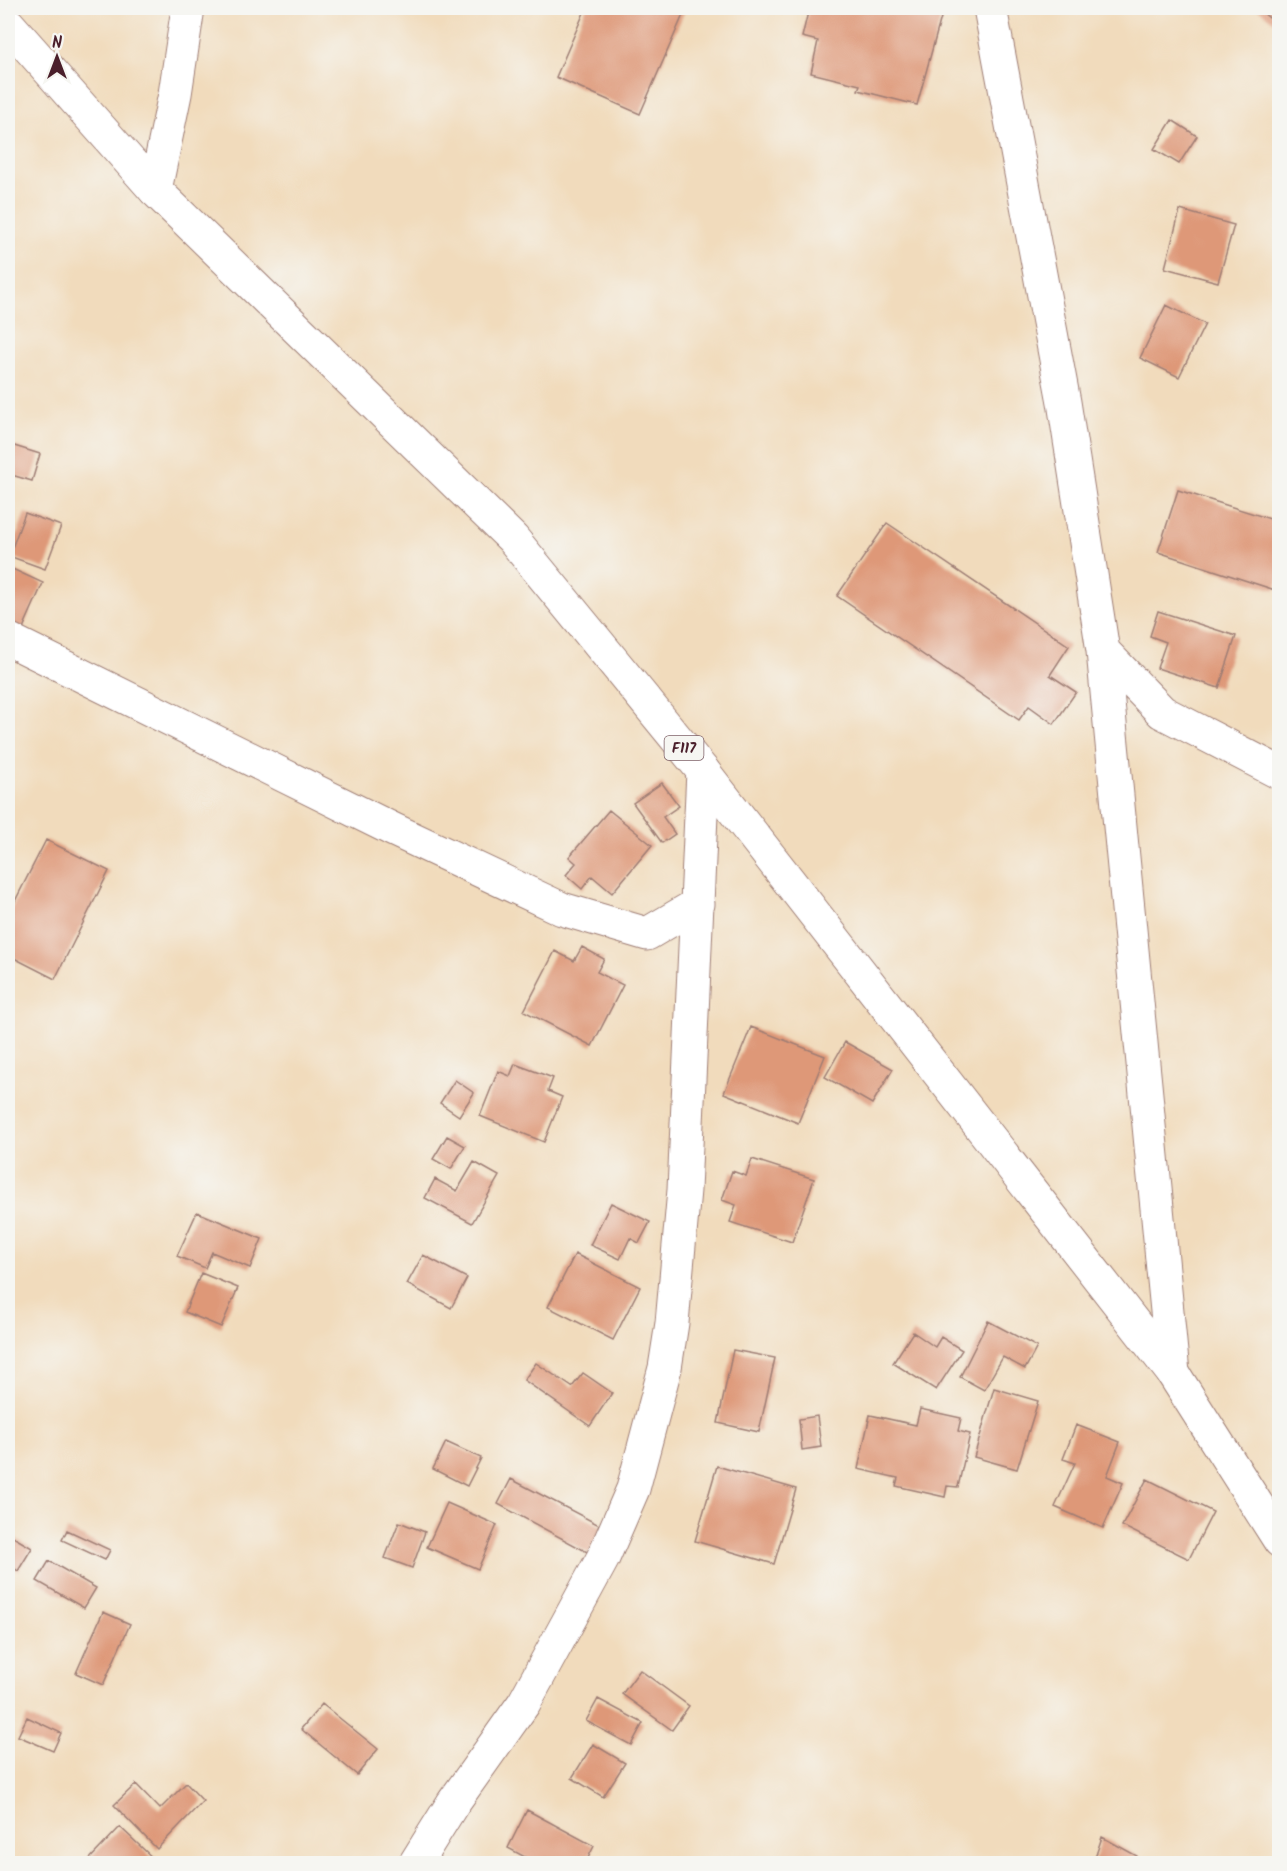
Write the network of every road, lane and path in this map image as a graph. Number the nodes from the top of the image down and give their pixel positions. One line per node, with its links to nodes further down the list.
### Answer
1 (188, 8): 4 (street)
2 (990, 8): 6 (street)
3 (8, 24): 4 (street, F117)
4 (154, 190): 7 (street, F117)
5 (8, 639): 9 (street)
6 (1103, 651): 8 (street); 10 (street)
7 (703, 771): 9 (street); 10 (street, F117)
8 (1280, 773)
9 (698, 904): 12 (street)
10 (1173, 1373): 11 (street, F117)
11 (1280, 1541)
12 (415, 1863)

